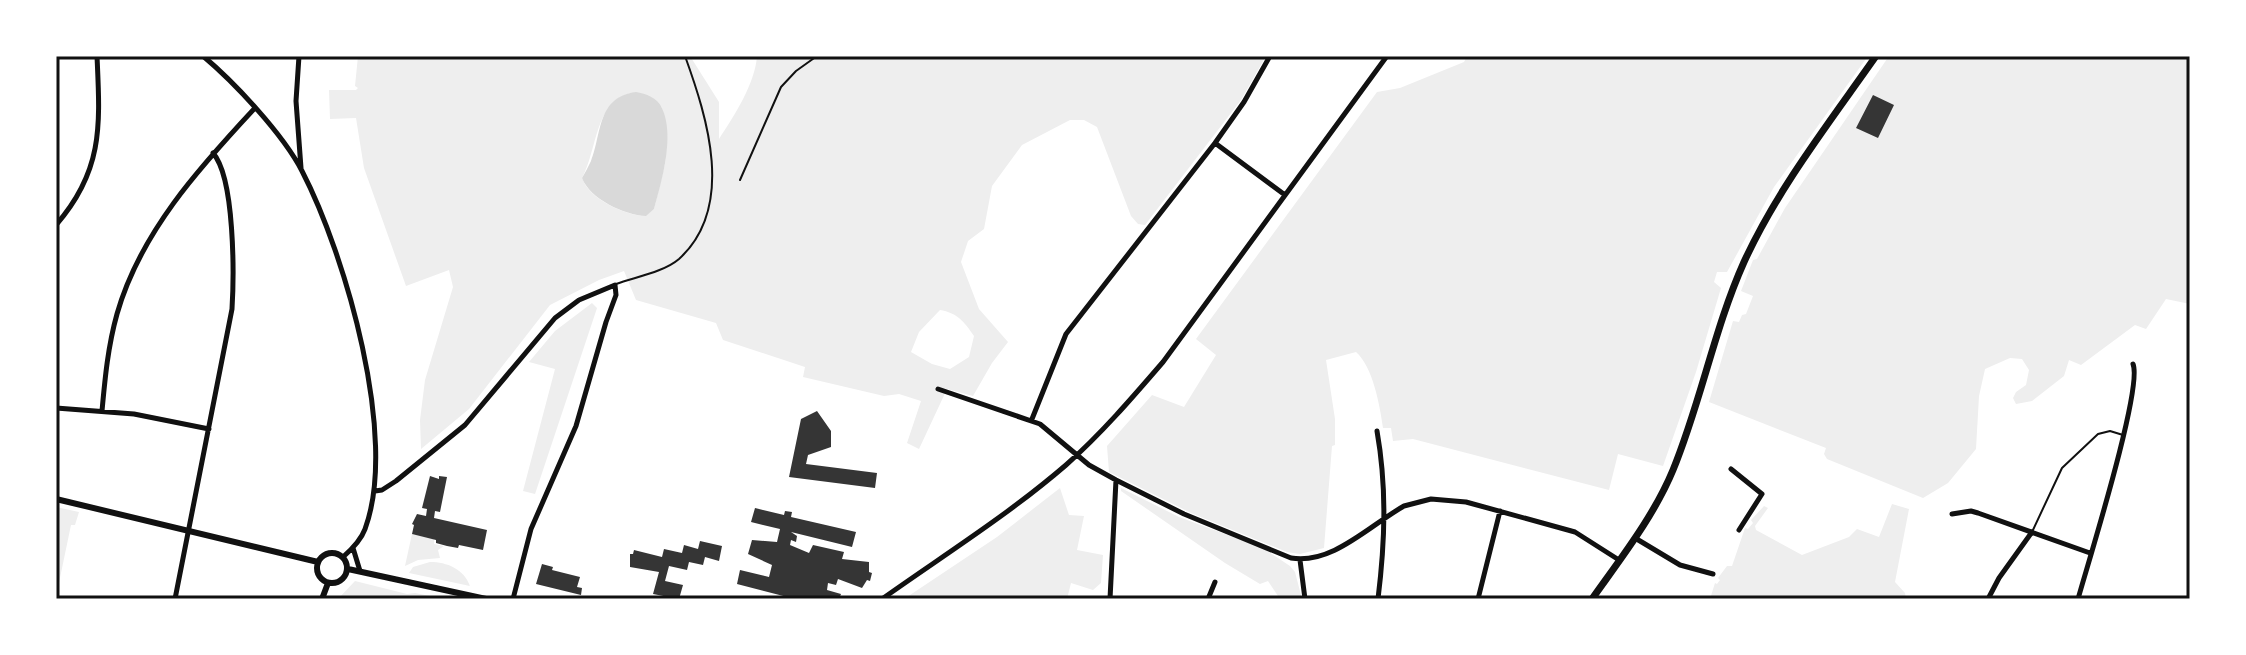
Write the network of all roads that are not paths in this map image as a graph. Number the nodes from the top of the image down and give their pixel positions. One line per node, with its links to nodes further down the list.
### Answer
1 (97, 56): 13 (street)
2 (203, 56): 8 (street)
3 (299, 56): 11 (street)
4 (685, 56): 14 (lane)
5 (1270, 56): 9 (street)
6 (1387, 56): 12 (street)
7 (1876, 56): 34 (main road)
8 (255, 108): 10 (street); 11 (street)
9 (1215, 143): 12 (street); 19 (street)
10 (213, 153): 18 (street); 20 (street)
11 (301, 169): 26 (street)
12 (1285, 195): 23 (street)
13 (56, 225)
14 (615, 285): 26 (street); 49 (street)
15 (2133, 364): 22 (street)
16 (938, 389): 19 (street)
17 (56, 408): 18 (street)
18 (102, 411): 20 (street)
19 (1032, 419): 23 (street)
20 (209, 429): 31 (street)
21 (1377, 431): 30 (street)
22 (2124, 435): 33 (lane); 36 (street)
23 (1078, 454): 25 (street); 50 (street)
24 (1731, 469): 32 (street)
25 (1116, 480): 38 (street); 51 (street)
26 (375, 491): 35 (street)
27 (56, 499): 31 (street)
28 (1500, 511): 30 (street); 39 (street); 55 (street)
29 (1952, 514): 33 (street)
30 (1385, 517): 38 (street); 54 (street)
31 (188, 530): 40 (street); 46 (street)
32 (1739, 530)
33 (2032, 532): 36 (street); 57 (street)
34 (1634, 538): 39 (main road); 43 (street)
35 (353, 547): 37 (street); 42 (street)
36 (2090, 553): 58 (street)
37 (343, 557): 40 (street); 41 (street)
38 (1300, 560): 53 (street)
39 (1619, 560): 56 (main road)
40 (318, 562): 45 (street)
41 (348, 569): 42 (street); 45 (street)
42 (360, 571): 48 (street)
43 (1713, 574)
44 (1215, 582): 52 (street)
45 (328, 583): 47 (street)
46 (175, 599)
47 (322, 599)
48 (486, 599)
49 (513, 599)
50 (882, 599)
51 (1110, 599)
52 (1208, 599)
53 (1305, 599)
54 (1378, 599)
55 (1478, 599)
56 (1592, 599)
57 (1988, 599)
58 (2078, 599)

